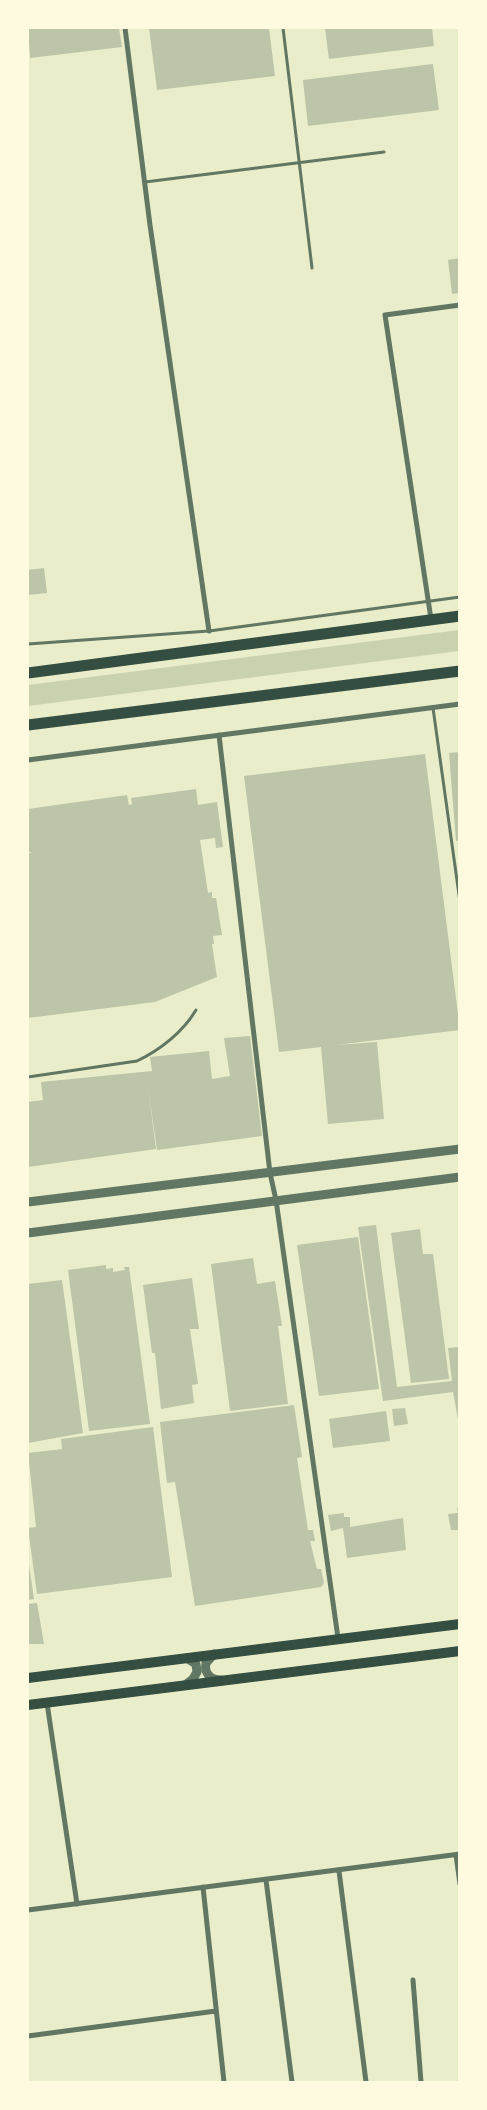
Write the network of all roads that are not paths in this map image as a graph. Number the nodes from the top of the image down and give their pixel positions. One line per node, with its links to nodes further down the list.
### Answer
1 (125, 28): 5 (street)
2 (283, 28): 4 (lane)
3 (384, 152): 4 (lane)
4 (299, 162): 5 (lane); 6 (lane)
5 (144, 182): 12 (street)
6 (312, 268)
7 (460, 305): 9 (street)
8 (460, 597): 9 (lane)
9 (428, 602): 11 (street); 12 (lane)
10 (460, 616): 11 (main road)
11 (431, 620): 15 (main road)
12 (209, 631): 13 (lane)
13 (28, 644)
14 (460, 671): 18 (main road)
15 (28, 673)
16 (460, 704): 17 (street)
17 (433, 708): 19 (street); 21 (lane)
18 (28, 725)
19 (220, 736): 20 (street); 25 (street)
20 (28, 760)
21 (460, 902)
22 (196, 1010): 23 (lane)
23 (28, 1077)
24 (460, 1149): 25 (street)
25 (270, 1173): 27 (street); 28 (street)
26 (460, 1177): 27 (street)
27 (276, 1200): 29 (street); 31 (street)
28 (28, 1202)
29 (28, 1233)
30 (460, 1624): 31 (main road)
31 (338, 1638): 33 (main road)
32 (460, 1650): 36 (main road)
33 (216, 1654): 34 (main road); 36 (street)
34 (186, 1658): 35 (main road); 37 (street)
35 (28, 1678)
36 (221, 1680): 37 (main road)
37 (185, 1685): 38 (main road)
38 (46, 1702): 39 (main road); 45 (street)
39 (28, 1705)
40 (458, 1855): 41 (street); 43 (street)
41 (339, 1871): 42 (street); 52 (street)
42 (266, 1880): 44 (street); 51 (street)
43 (460, 1884)
44 (202, 1888): 45 (street); 48 (street)
45 (77, 1904): 46 (street)
46 (28, 1910)
47 (413, 1980): 53 (street)
48 (216, 2011): 49 (street); 50 (street)
49 (28, 2036)
50 (224, 2082)
51 (292, 2082)
52 (366, 2082)
53 (422, 2082)

